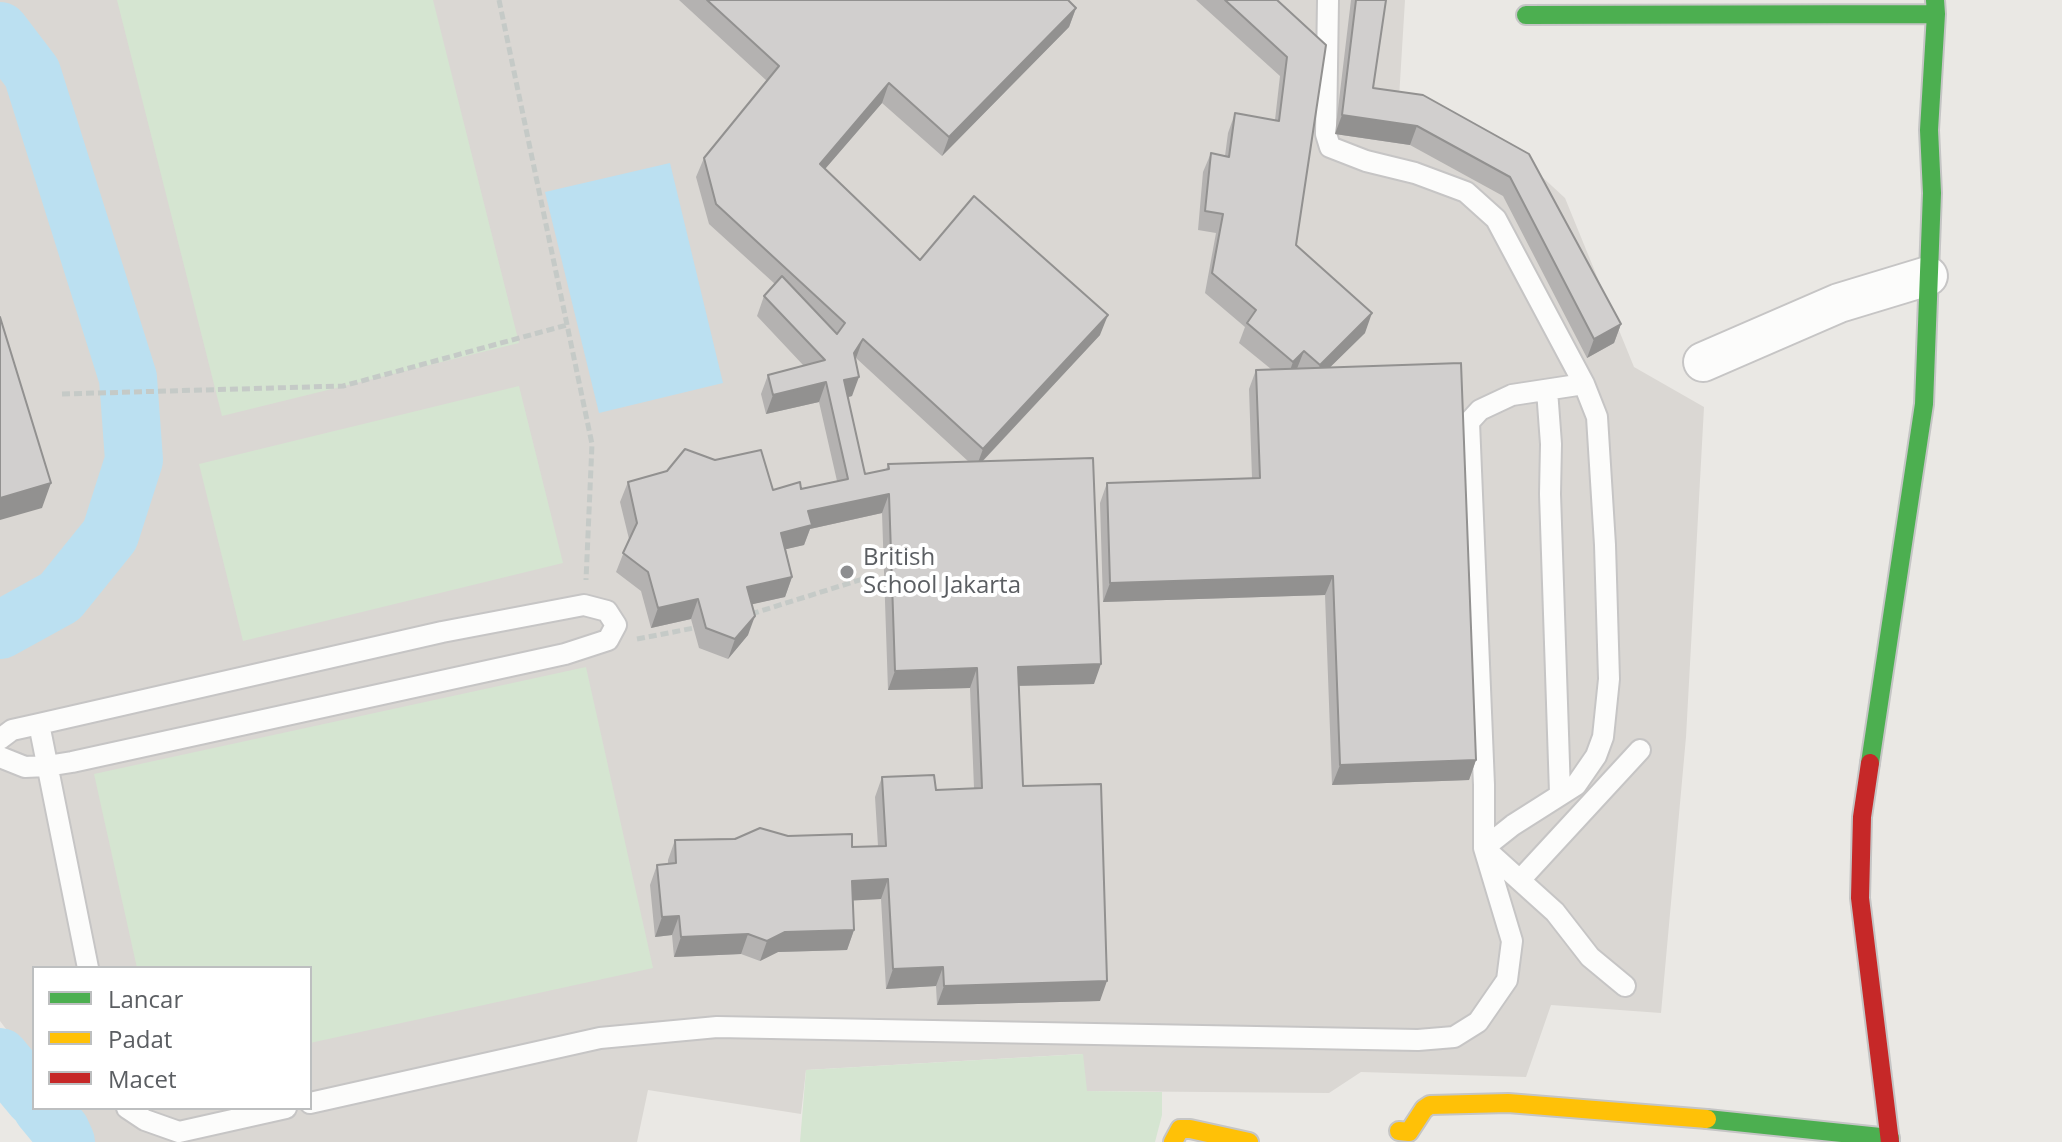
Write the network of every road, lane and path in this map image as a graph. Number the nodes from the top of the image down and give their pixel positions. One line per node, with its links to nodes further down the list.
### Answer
1 (499, 0): 8 (path)
2 (1328, 0): 6 (lane)
3 (1935, 7): 4 (street); 7 (street)
4 (1526, 15)
5 (1306, 41): 6 (lane)
6 (1327, 62): 10 (lane)
7 (1928, 276): 9 (street); 33 (street)
8 (567, 325): 12 (path); 14 (path)
9 (1703, 362)
10 (1584, 384): 11 (lane); 23 (lane)
11 (1547, 390): 23 (lane); 24 (lane)
12 (62, 394)
13 (869, 577): 15 (path)
14 (584, 605): 17 (lane); 18 (lane)
15 (742, 617)
16 (694, 628): 17 (path)
17 (608, 640): 22 (lane)
18 (39, 724): 19 (lane); 22 (lane)
19 (0, 739)
20 (1640, 750): 25 (lane)
21 (0, 757): 22 (lane)
22 (47, 766): 26 (lane)
23 (1560, 793): 24 (lane)
24 (1484, 848): 25 (lane); 28 (lane)
25 (1520, 880): 27 (lane)
26 (88, 966)
27 (1625, 986)
28 (312, 1103)
29 (130, 1110): 32 (lane)
30 (279, 1110): 32 (lane)
31 (1399, 1131): 33 (street)
32 (179, 1137)
33 (1890, 1140)
34 (1173, 1142): 35 (street)
35 (1249, 1142)

